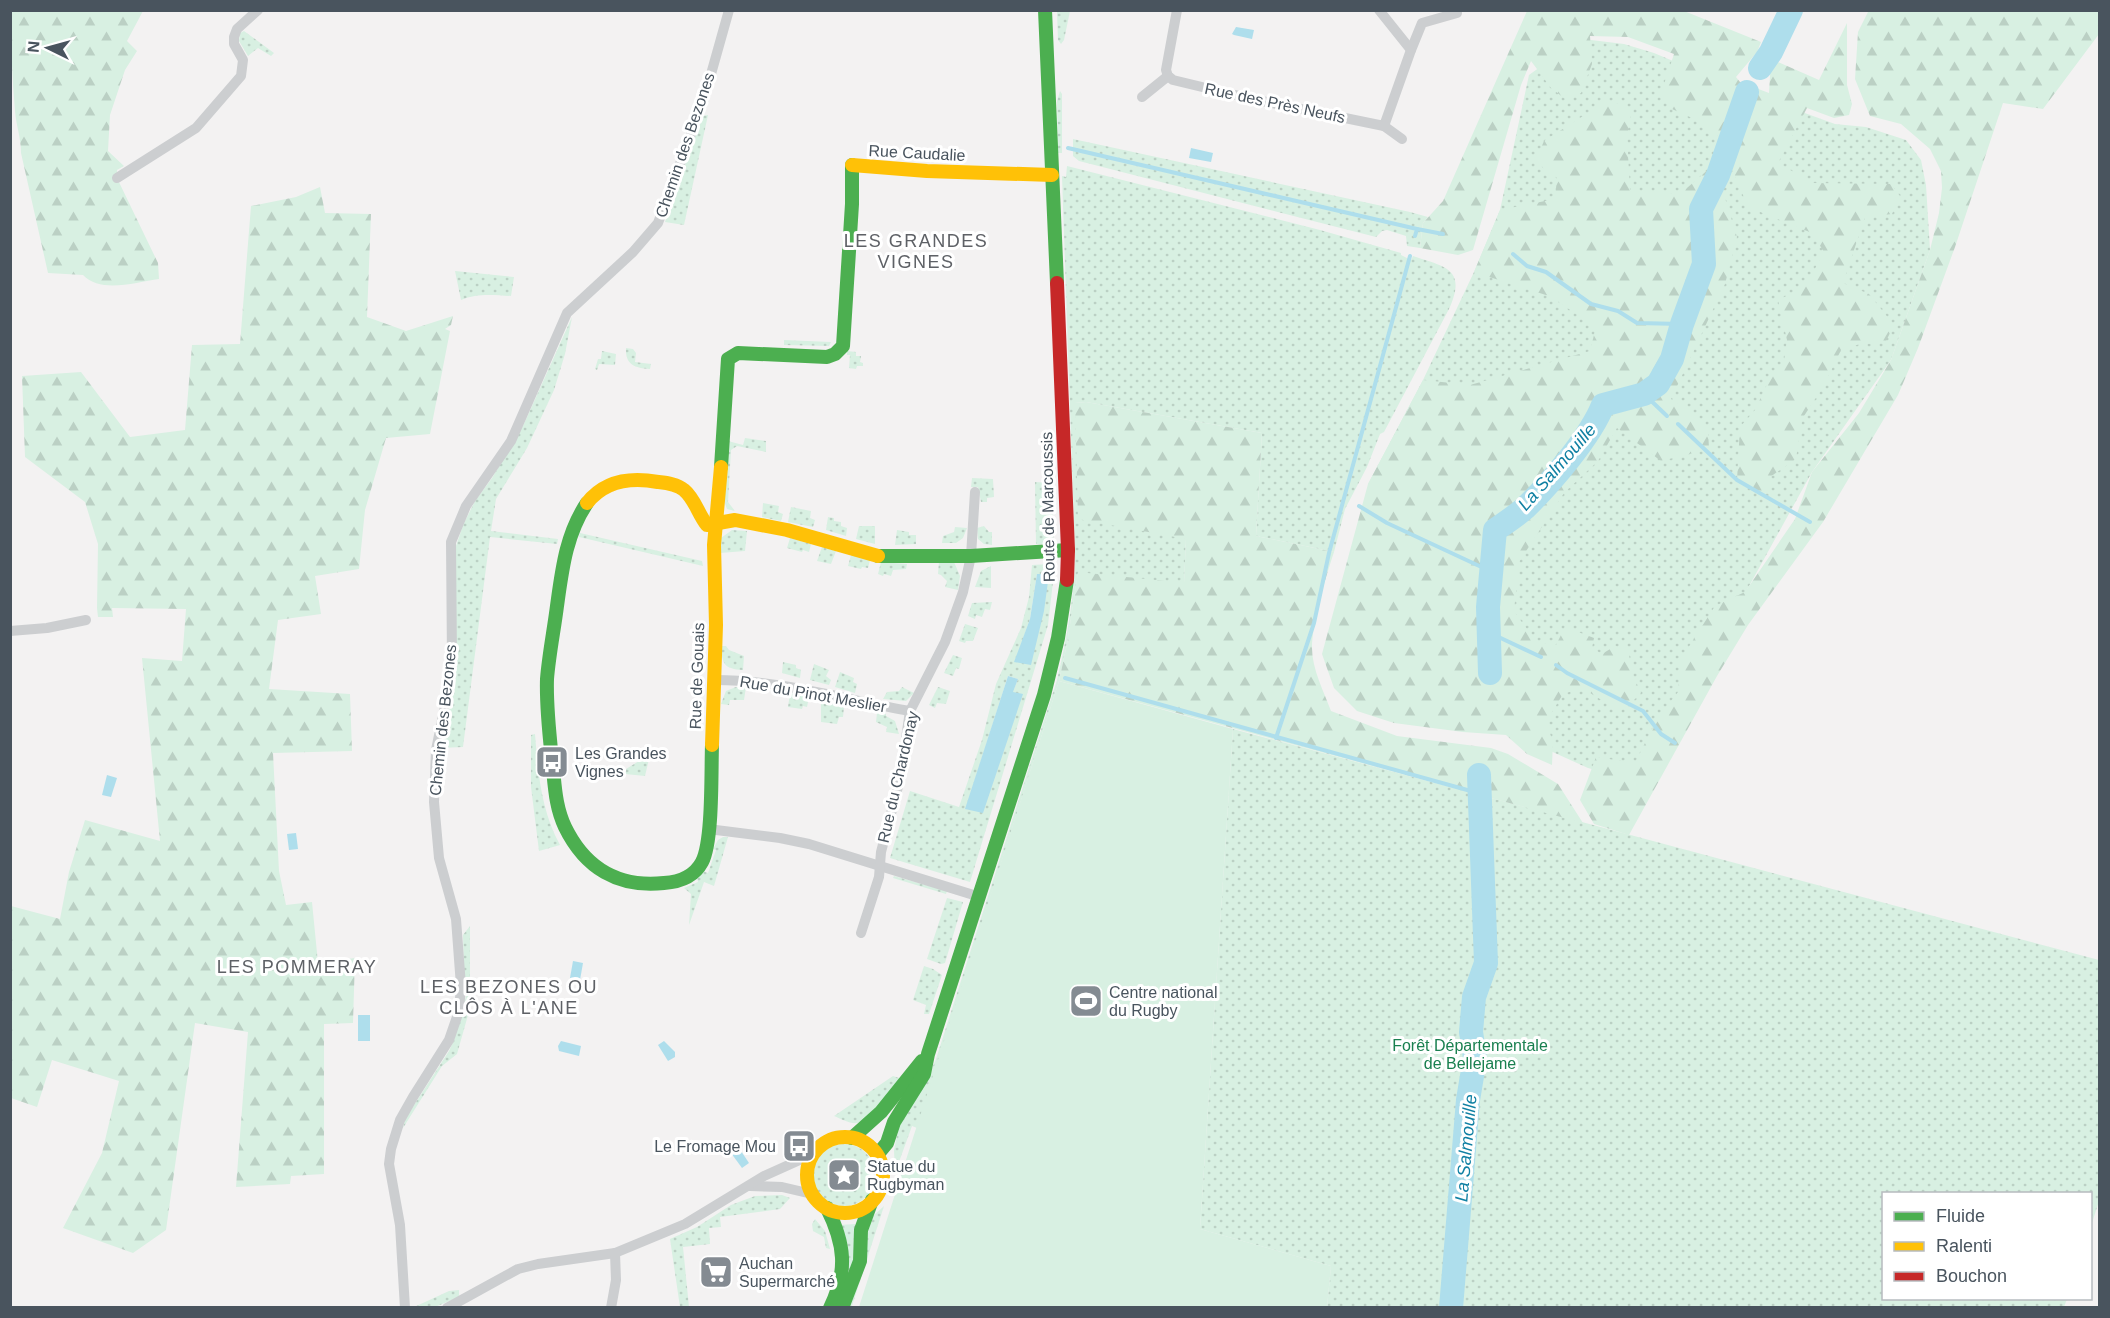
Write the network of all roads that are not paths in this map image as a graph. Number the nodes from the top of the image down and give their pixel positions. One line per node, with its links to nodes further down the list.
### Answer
1 (258, 10): 13 (street)
2 (729, 10): 35 (street, Chemin des Bezones)
3 (1044, 10): 12 (street, Route de Marcoussis)
4 (1177, 10): 8 (street)
5 (1379, 10): 7 (street)
6 (1457, 13): 7 (street)
7 (1411, 50): 10 (street)
8 (1168, 76): 9 (street); 10 (street, Rue des Près Neufs)
9 (1142, 97)
10 (1384, 126): 11 (street, Rue des Près Neufs)
11 (1402, 139)
12 (1052, 175): 15 (street, Rue Caudalie); 16 (street, Route de Marcoussis)
13 (117, 178)
14 (975, 492): 17 (street, Rue du Chardonay)
15 (716, 525): 17 (street); 20 (street, Rue de Gouais); 22 (street, Rue de Gouais)
16 (1068, 550): 17 (street); 24 (street, Route de Marcoussis)
17 (971, 556): 21 (street, Rue du Chardonay)
18 (86, 621): 19 (street)
19 (10, 631)
20 (715, 680): 21 (street, Rue du Pinot Meslier); 22 (street, Rue de Gouais)
21 (910, 711): 23 (street, Rue du Chardonay)
22 (708, 829): 23 (street)
23 (879, 864): 24 (street); 25 (street, Rue du Chardonay)
24 (980, 897): 26 (street, Route de Marcoussis)
25 (861, 933)
26 (928, 1053): 27 (street); 29 (street, Route de Marcoussis)
27 (852, 1138): 28 (street); 29 (street)
28 (813, 1154): 30 (street); 31 (street)
29 (877, 1155): 32 (street)
30 (747, 1186): 31 (street); 34 (street)
31 (812, 1194): 33 (street)
32 (872, 1200): 33 (street); 39 (street)
33 (827, 1208): 38 (street)
34 (615, 1254): 36 (street); 37 (street)
35 (405, 1308)
36 (447, 1308)
37 (611, 1308)
38 (830, 1308)
39 (842, 1308)

